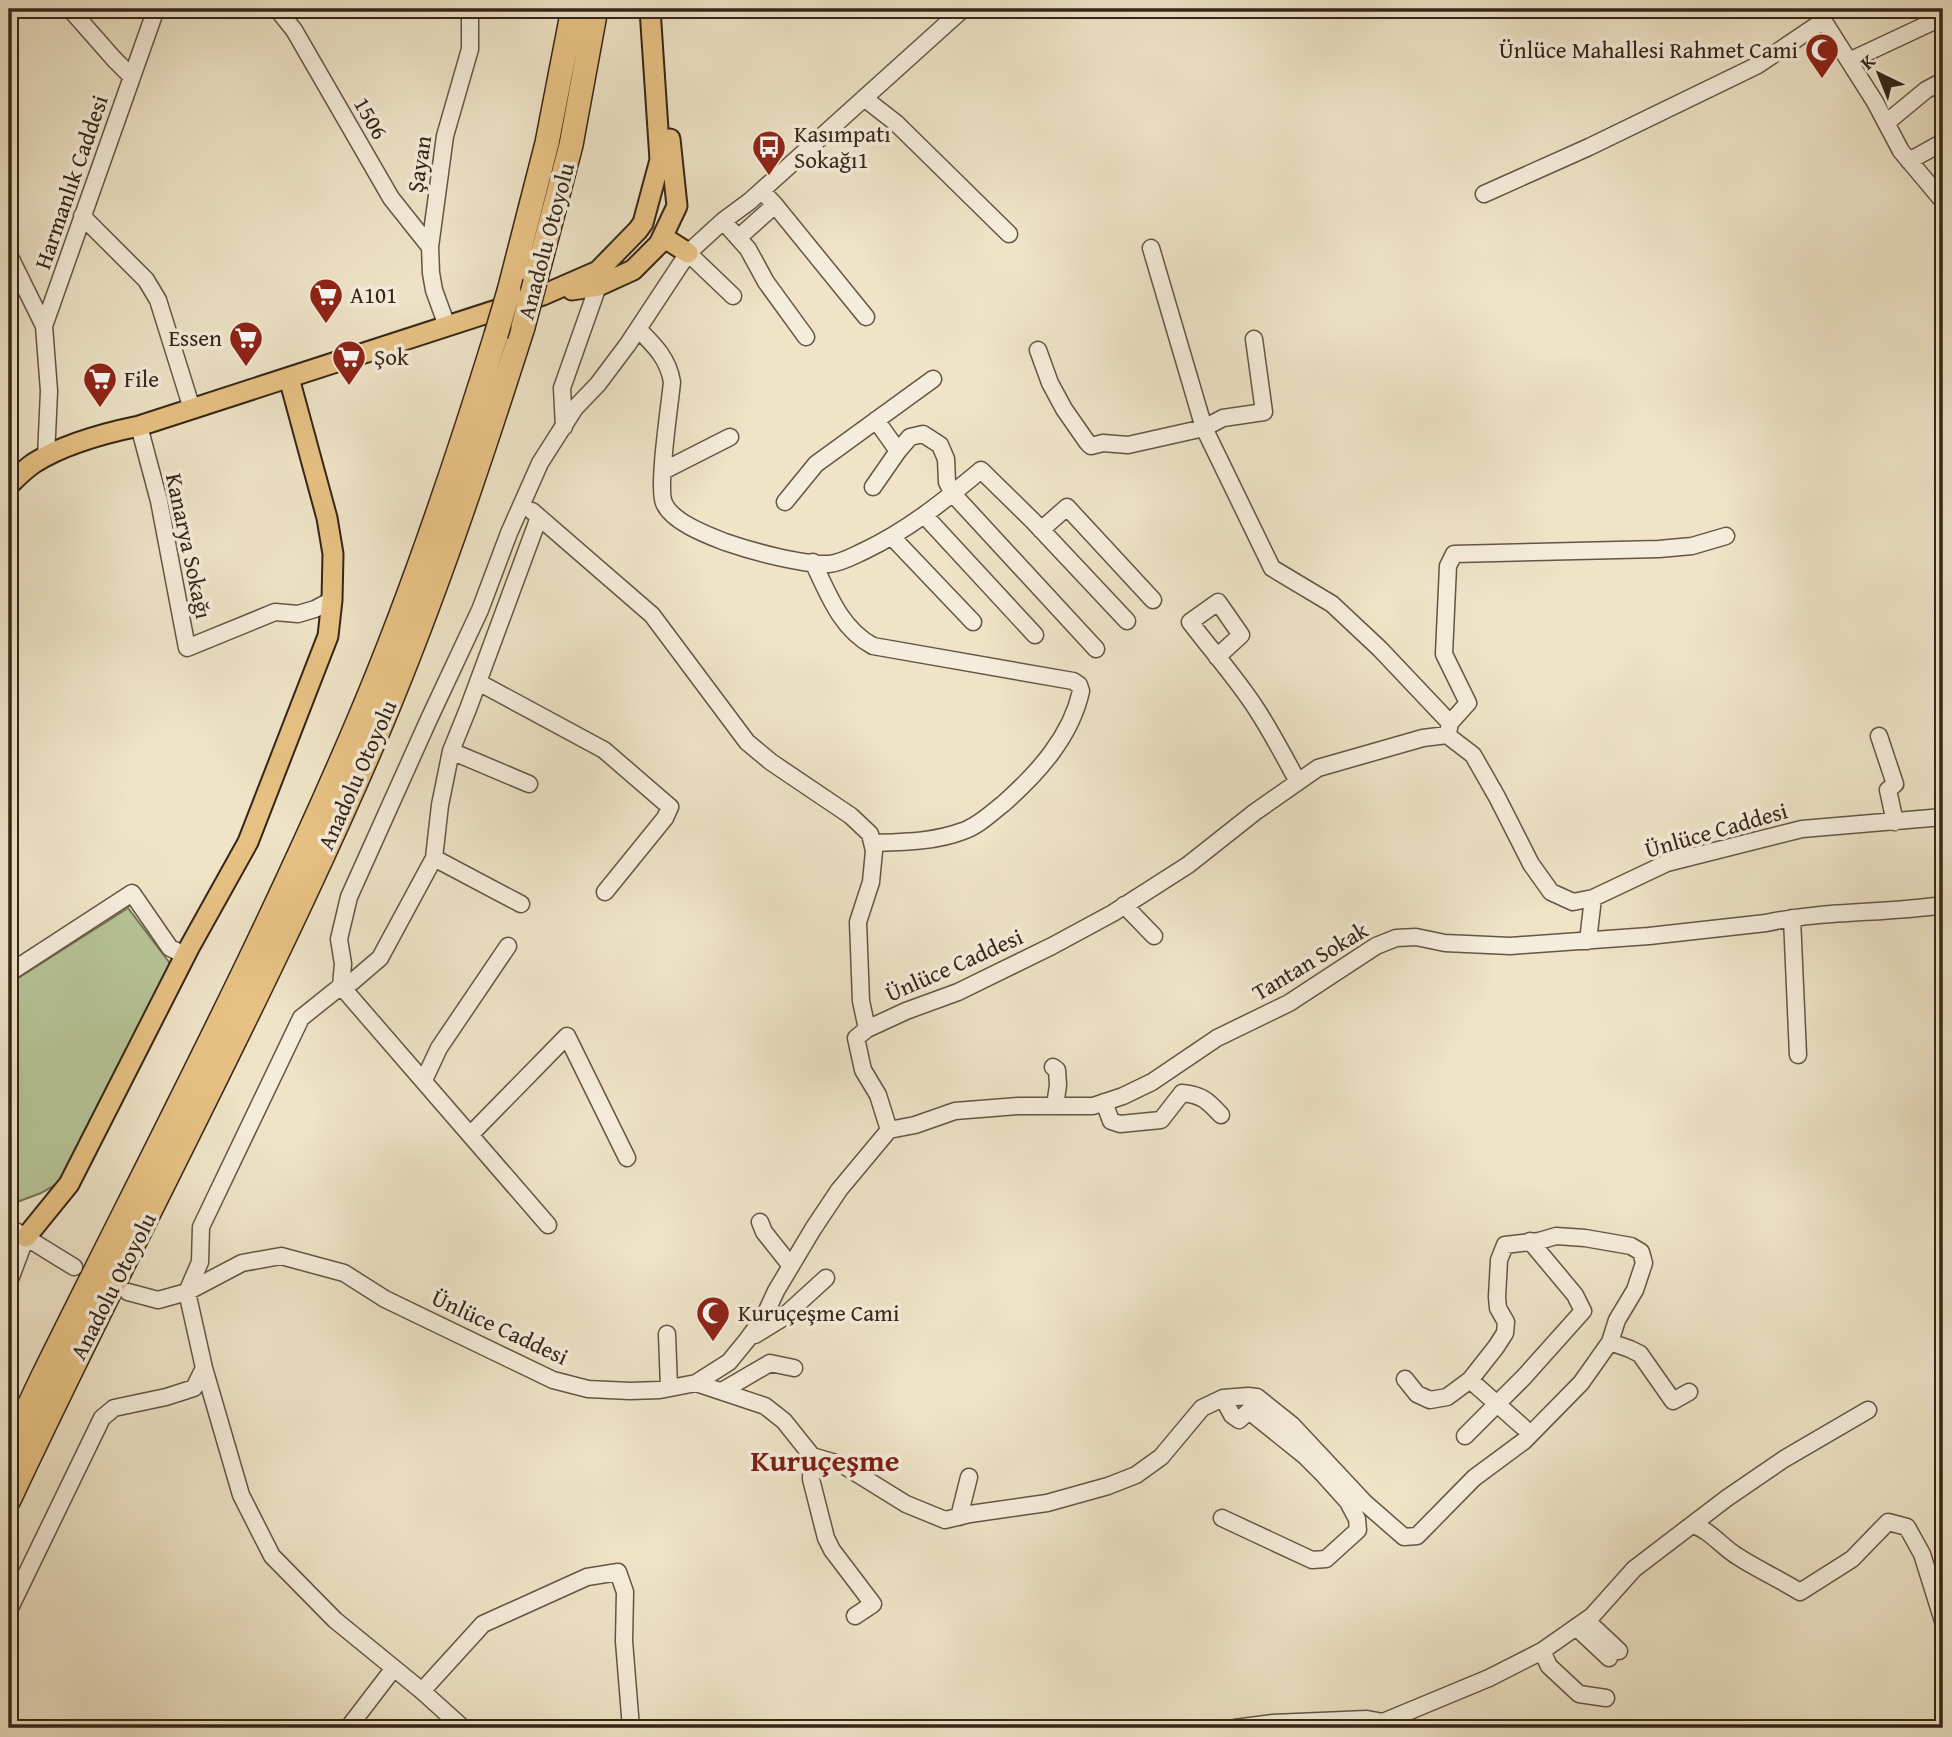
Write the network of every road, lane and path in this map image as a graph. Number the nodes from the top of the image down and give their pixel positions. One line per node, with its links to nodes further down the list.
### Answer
1 (70, 9): 13 (street)
2 (156, 9): 13 (street, Harmanlık Caddesi)
3 (277, 9): 29 (street, 1506)
4 (470, 9): 29 (street, Şayan)
5 (573, 9): 136 (highway, Anadolu Otoyolu, bridge)
6 (596, 9): 35 (highway, Anadolu Otoyolu)
7 (650, 9): 11 (main road)
8 (963, 9): 15 (street)
9 (1819, 15): 12 (street); 20 (street)
10 (1943, 17): 12 (street)
11 (652, 52): 25 (main road); 26 (main road)
12 (1849, 61): 16 (street)
13 (132, 77): 23 (street, Harmanlık Caddesi)
14 (1943, 80): 16 (street)
15 (864, 98): 19 (street); 27 (street)
16 (1886, 123): 18 (street)
17 (1943, 142): 18 (street)
18 (1909, 161): 21 (street)
19 (762, 191): 22 (street); 24 (street)
20 (1484, 194)
21 (1943, 201)
22 (775, 205): 28 (street); 37 (street)
23 (82, 216): 38 (street, Harmanlık Caddesi); 46 (street)
24 (723, 221): 28 (street); 31 (street)
25 (640, 226): 26 (main road); 32 (main road); 35 (main road)
26 (666, 231): 31 (main road); 32 (main road)
27 (1009, 234)
28 (738, 238): 41 (street)
29 (430, 247): 39 (street, Şayan)
30 (1151, 247): 50 (street)
31 (688, 253): 36 (street); 40 (street)
32 (650, 254): 34 (main road)
33 (9, 255): 38 (street)
34 (598, 286): 35 (main road); 49 (street)
35 (539, 288): 39 (main road); 139 (highway, Anadolu Otoyolu, bridge)
36 (733, 296)
37 (866, 317)
38 (44, 326): 53 (street, Harmanlık Caddesi)
39 (447, 326): 44 (main road)
40 (638, 329): 49 (street); 54 (street)
41 (806, 337)
42 (1254, 340): 50 (street)
43 (1038, 350): 50 (street)
44 (289, 378): 46 (main road); 68 (main road)
45 (933, 379): 47 (street)
46 (192, 409): 48 (main road)
47 (876, 420): 52 (street); 60 (street)
48 (139, 426): 53 (main road); 59 (main road); 68 (street, Kanarya Sokağı)
49 (564, 428): 61 (street)
50 (1204, 428): 76 (street)
51 (730, 437): 54 (street)
52 (898, 451): 57 (street); 58 (street)
53 (40, 460): 55 (street); 56 (main road)
54 (663, 471): 67 (street)
55 (9, 475)
56 (9, 485)
57 (873, 487)
58 (953, 494): 62 (street); 64 (street); 73 (street)
59 (9, 501)
60 (785, 502)
61 (523, 503): 63 (street); 96 (street)
62 (925, 516): 66 (street); 72 (street)
63 (539, 517): 75 (street); 83 (street)
64 (1041, 530): 69 (street); 70 (street)
65 (1726, 536): 76 (street)
66 (892, 537): 67 (street); 71 (street)
67 (813, 562): 83 (street)
68 (332, 600): 94 (main road)
69 (1153, 600)
70 (1127, 621)
71 (973, 622)
72 (1035, 635)
73 (1096, 649)
74 (1217, 657): 79 (street)
75 (478, 682): 78 (street); 85 (street)
76 (1449, 729): 79 (street, Ünlüce Caddesi); 86 (street, Ünlüce Caddesi)
77 (1879, 736): 82 (street)
78 (451, 751): 80 (street); 84 (street)
79 (1298, 782): 88 (street, Ünlüce Caddesi)
80 (529, 784)
81 (1943, 817): 82 (street, Ünlüce Caddesi)
82 (1895, 822): 86 (street, Ünlüce Caddesi)
83 (872, 843): 97 (street)
84 (434, 858): 87 (street); 96 (street)
85 (605, 892)
86 (1593, 898): 92 (street)
87 (521, 904)
88 (1124, 905): 91 (street); 97 (street, Ünlüce Caddesi)
89 (1943, 905): 90 (street, Tantan Sokak)
90 (1791, 918): 92 (street, Tantan Sokak); 98 (street)
91 (1154, 936)
92 (1588, 941): 100 (street, Tantan Sokak)
93 (508, 946): 101 (street)
94 (185, 956): 95 (street); 112 (main road)
95 (9, 973)
96 (341, 986): 101 (street); 119 (street)
97 (867, 1029): 106 (street, Ünlüce Caddesi)
98 (1798, 1055)
99 (1053, 1066): 104 (street)
100 (1168, 1071): 102 (street); 103 (street, Tantan Sokak)
101 (424, 1080): 107 (street)
102 (1182, 1093): 103 (street); 105 (street)
103 (1104, 1102): 104 (street, Tantan Sokak)
104 (1055, 1106): 106 (street, Tantan Sokak)
105 (1221, 1115)
106 (889, 1130): 114 (street, Ünlüce Caddesi)
107 (470, 1135): 108 (street); 110 (street)
108 (627, 1158)
109 (760, 1222): 114 (street)
110 (548, 1226)
111 (9, 1227): 112 (street)
112 (26, 1237): 115 (street); 117 (street)
113 (1530, 1241): 122 (street); 126 (street); 132 (street)
114 (791, 1266): 121 (street, Ünlüce Caddesi)
115 (74, 1267)
116 (825, 1278): 121 (street)
117 (9, 1282)
118 (128, 1292): 119 (street, Ünlüce Caddesi)
119 (187, 1292): 123 (street); 128 (street, Ünlüce Caddesi)
120 (667, 1334): 128 (street)
121 (747, 1340): 127 (street, Ünlüce Caddesi)
122 (1610, 1342): 130 (street); 131 (street)
123 (204, 1368): 143 (street); 149 (street)
124 (794, 1368): 129 (street)
125 (1405, 1379): 126 (street)
126 (1470, 1380): 132 (street)
127 (696, 1383): 128 (street, Ünlüce Caddesi); 129 (street)
128 (669, 1388)
129 (722, 1391): 137 (street)
130 (1689, 1392)
131 (1223, 1398): 140 (street); 141 (street)
132 (1497, 1404): 134 (street); 135 (street)
133 (1868, 1410): 142 (street)
134 (1523, 1427)
135 (1465, 1436)
136 (9, 1447)
137 (812, 1456): 140 (street); 144 (street)
138 (969, 1477): 140 (street)
139 (9, 1500)
140 (959, 1517)
141 (1222, 1518)
142 (1692, 1525): 145 (street); 146 (street)
143 (9, 1610)
144 (855, 1616)
145 (1943, 1621)
146 (1581, 1623): 147 (street); 148 (street)
147 (1542, 1651): 151 (street); 152 (street)
148 (1614, 1655)
149 (394, 1668): 150 (street); 153 (street)
150 (422, 1691): 154 (street); 155 (street)
151 (1605, 1698)
152 (1388, 1725): 156 (street)
153 (348, 1728)
154 (463, 1728)
155 (631, 1728)
156 (1235, 1728)

